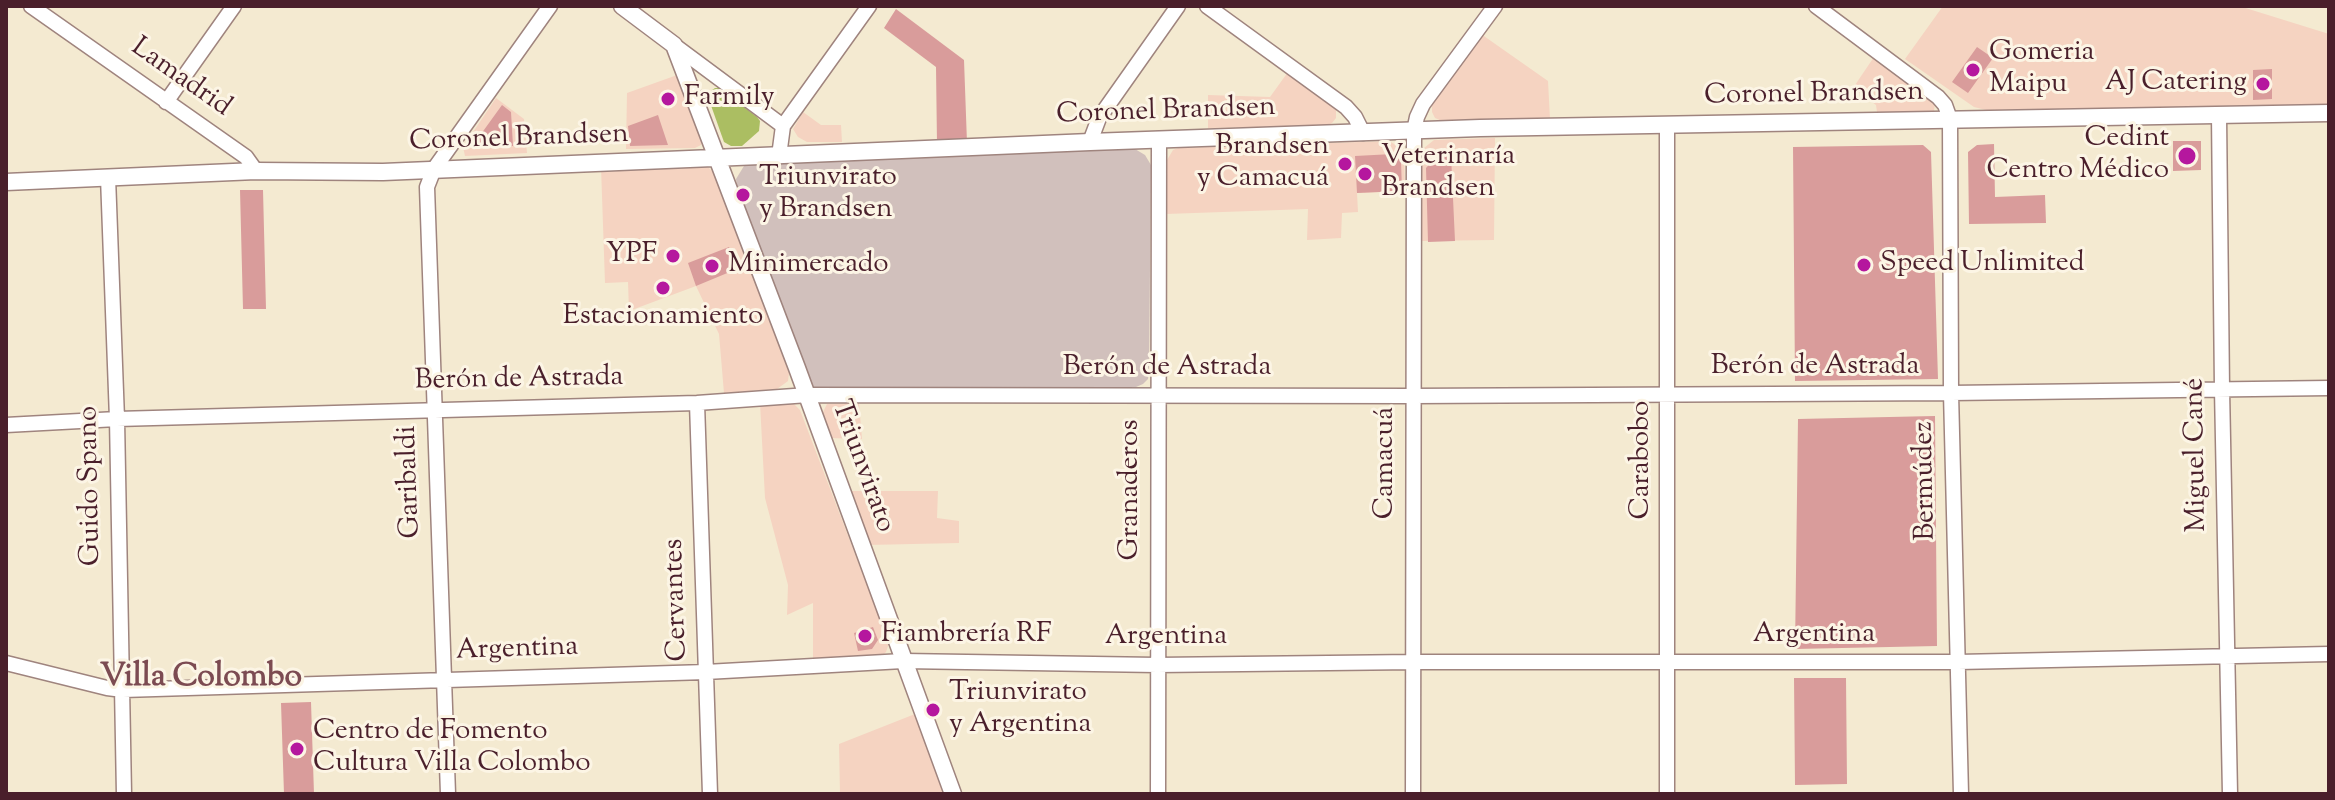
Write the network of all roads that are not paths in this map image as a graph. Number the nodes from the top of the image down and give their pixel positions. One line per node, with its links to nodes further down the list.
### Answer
1 (31, 6): 11 (street, Lamadrid)
2 (234, 6): 11 (street)
3 (550, 6): 23 (street)
4 (622, 6): 10 (street)
5 (869, 6): 16 (street)
6 (1178, 6): 20 (street)
7 (1207, 6): 18 (street)
8 (1495, 6): 17 (street)
9 (1821, 7): 14 (street)
10 (674, 45): 16 (street); 22 (street, Triunvirato)
11 (166, 102): 24 (street, Lamadrid)
12 (2329, 113): 13 (street, Coronel Brandsen)
13 (2219, 115): 14 (street, Coronel Brandsen); 28 (street, Miguel Cané)
14 (1950, 119): 15 (street, Coronel Brandsen); 29 (street, Bermúdez)
15 (1667, 125): 17 (street, Coronel Brandsen); 32 (street, Carabobo)
16 (783, 126): 21 (street)
17 (1414, 131): 18 (street, Coronel Brandsen); 33 (street, Camacuá)
18 (1363, 133): 19 (street, Coronel Brandsen)
19 (1159, 139): 20 (street, Coronel Brandsen); 31 (street, Granaderos)
20 (1090, 142): 21 (street, Coronel Brandsen)
21 (779, 156): 22 (street, Coronel Brandsen)
22 (718, 158): 23 (street, Coronel Brandsen); 30 (street, Triunvirato)
23 (434, 169): 24 (street, Coronel Brandsen); 35 (street, Garibaldi)
24 (256, 171): 25 (street, Coronel Brandsen)
25 (108, 177): 26 (street, Coronel Brandsen); 36 (street, Guido Spano)
26 (6, 182)
27 (2329, 388): 28 (street, Berón de Astrada)
28 (2222, 389): 29 (street, Berón de Astrada); 39 (street, Miguel Cané)
29 (1951, 393): 32 (street, Berón de Astrada); 43 (street, Bermúdez)
30 (808, 395): 31 (street, Berón de Astrada); 34 (street, Berón de Astrada); 40 (street, Triunvirato)
31 (1158, 395): 33 (street, Berón de Astrada); 45 (street, Granaderos)
32 (1669, 395): 33 (street, Berón de Astrada); 41 (street, Carabobo)
33 (1413, 396): 42 (street, Camacuá)
34 (697, 403): 35 (street, Berón de Astrada); 46 (street, Cervantes)
35 (434, 409): 36 (street, Berón de Astrada); 47 (street, Garibaldi)
36 (117, 419): 37 (street, Berón de Astrada); 48 (street, Guido Spano)
37 (6, 425)
38 (2329, 654): 39 (street, Argentina)
39 (2228, 655): 43 (street, Argentina); 57 (street, Miguel Cané)
40 (903, 661): 45 (street, Argentina); 46 (street, Argentina); 52 (street, Triunvirato)
41 (1668, 661): 42 (street, Argentina); 43 (street, Argentina); 55 (street, Carabobo)
42 (1414, 662): 45 (street, Argentina); 54 (street, Camacuá)
43 (1958, 662): 56 (street, Bermúdez)
44 (6, 663): 48 (street, Argentina)
45 (1157, 665): 53 (street, Granaderos)
46 (706, 672): 47 (street, Argentina); 51 (street, Cervantes)
47 (443, 680): 48 (street, Argentina); 50 (street, Garibaldi)
48 (123, 690): 49 (street, Guido Spano)
49 (124, 794)
50 (448, 794)
51 (710, 794)
52 (953, 794)
53 (1158, 794)
54 (1413, 794)
55 (1667, 794)
56 (1961, 794)
57 (2230, 794)

